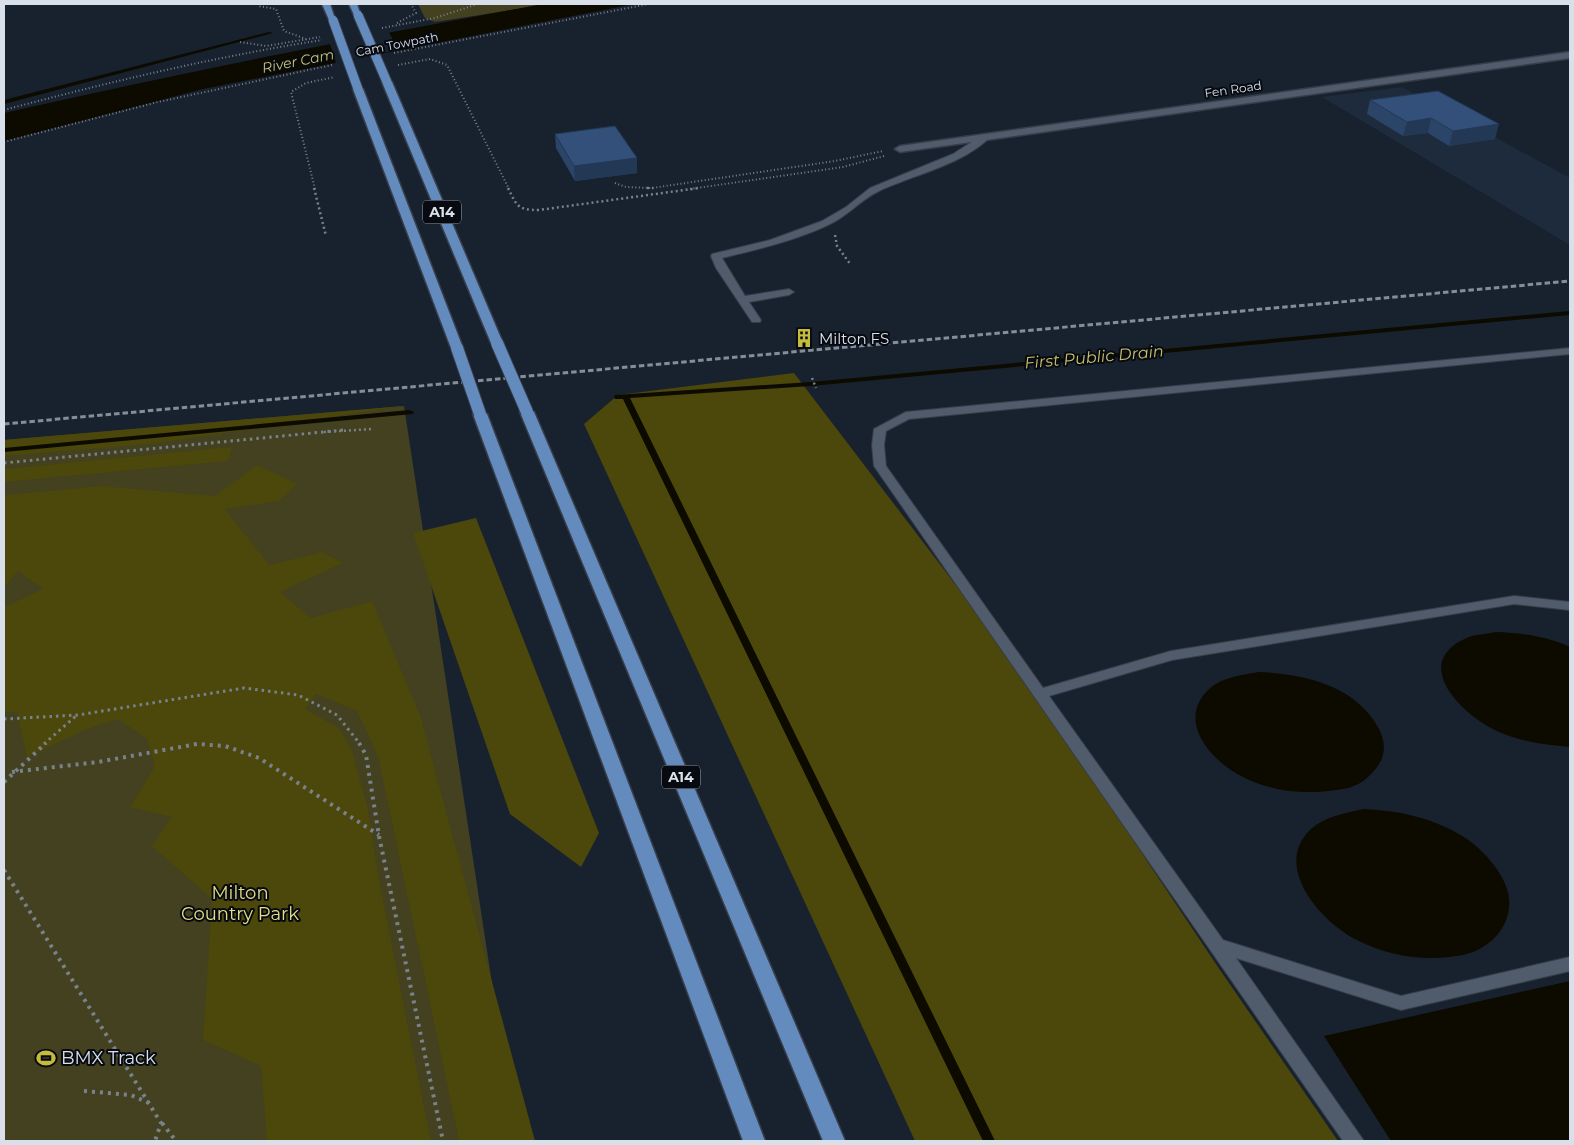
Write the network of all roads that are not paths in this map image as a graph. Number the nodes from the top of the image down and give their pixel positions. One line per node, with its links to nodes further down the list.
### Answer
1 (326, 4): 14 (highway, A14, bridge)
2 (353, 4): 15 (highway, A14, bridge)
3 (1570, 55): 4 (street, Fen Road)
4 (987, 136): 5 (street, Fen Road); 7 (lane)
5 (900, 150)
6 (789, 292): 7 (lane)
7 (742, 300): 8 (lane)
8 (756, 320)
9 (1570, 351): 11 (lane)
10 (1570, 606): 11 (lane)
11 (1039, 694): 12 (lane)
12 (1219, 946): 13 (lane); 16 (lane)
13 (1570, 964)
14 (754, 1141)
15 (834, 1141)
16 (1354, 1141)

